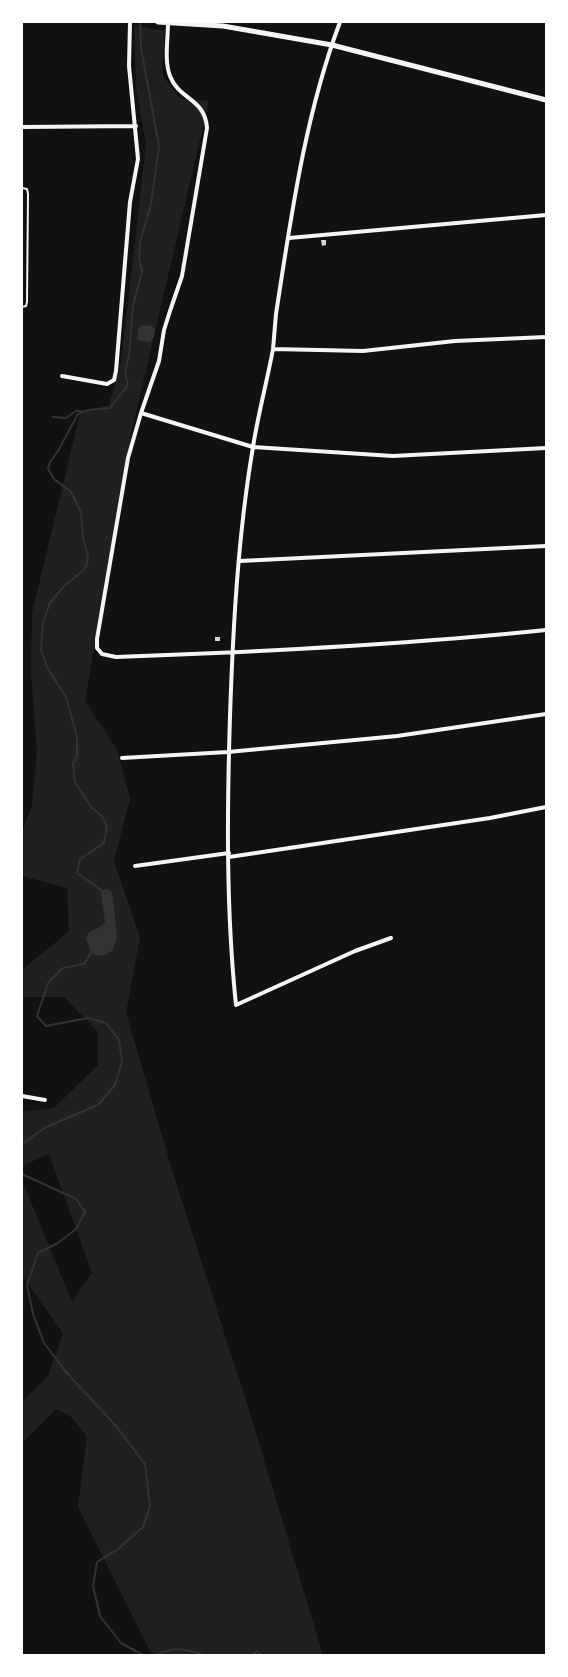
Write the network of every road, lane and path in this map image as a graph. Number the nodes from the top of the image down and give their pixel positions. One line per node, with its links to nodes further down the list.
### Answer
1 (130, 22): 7 (street)
2 (158, 22): 4 (street)
3 (340, 22): 5 (street)
4 (168, 23): 5 (street); 16 (street)
5 (332, 45): 6 (street); 11 (street)
6 (546, 100)
7 (136, 126): 8 (street); 15 (street)
8 (22, 127)
9 (22, 188): 12 (lane)
10 (546, 215): 11 (street)
11 (289, 238): 14 (street)
12 (22, 307)
13 (546, 337): 14 (street)
14 (273, 349): 17 (street)
15 (62, 376)
16 (141, 413): 17 (street); 22 (street)
17 (252, 447): 18 (street); 20 (street)
18 (546, 448)
19 (546, 546): 20 (street)
20 (240, 561): 22 (street)
21 (546, 630): 22 (street)
22 (232, 653): 24 (street)
23 (546, 714): 24 (street)
24 (228, 752): 25 (street); 27 (street)
25 (122, 758)
26 (546, 807): 27 (street)
27 (229, 855): 28 (street); 29 (street)
28 (135, 866)
29 (391, 938)
30 (22, 1096): 31 (street)
31 (45, 1100)

